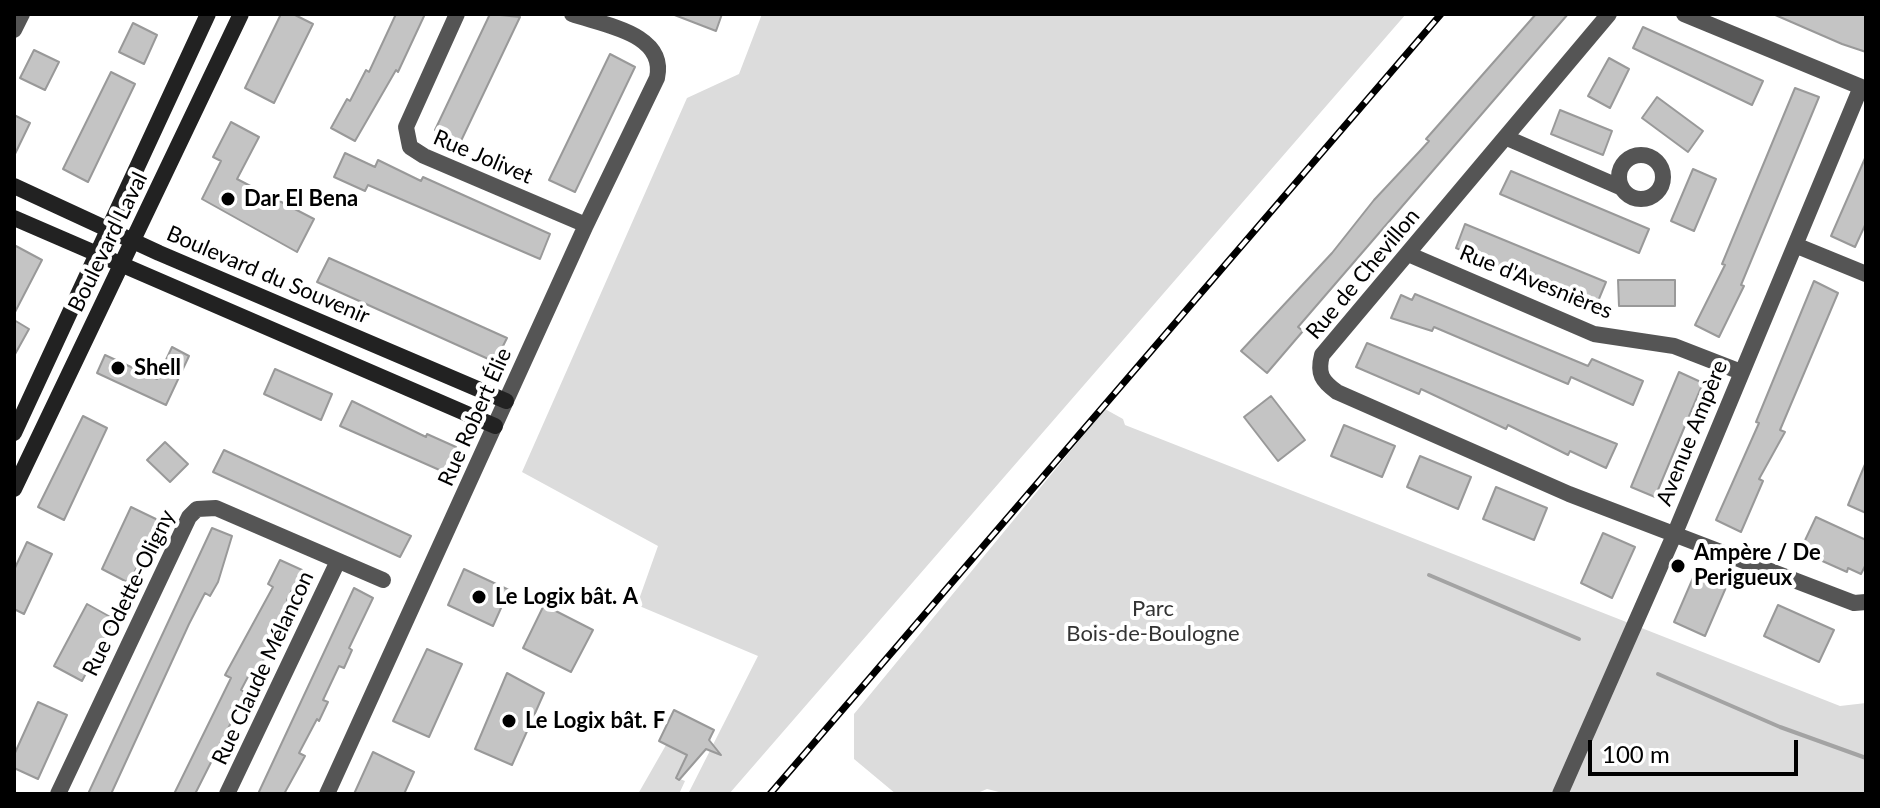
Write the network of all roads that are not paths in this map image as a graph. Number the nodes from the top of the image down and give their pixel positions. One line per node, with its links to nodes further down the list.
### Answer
1 (22, 14): 8 (street)
2 (208, 14): 15 (street, Boulevard Laval)
3 (241, 14): 16 (street, Boulevard Laval)
4 (457, 14): 14 (street, Rue Jolivet)
5 (572, 14): 14 (street, Rue Robert Élie)
6 (1609, 14): 10 (street, Rue de Chevillon)
7 (1684, 14): 9 (street)
8 (14, 30)
9 (1863, 88): 17 (street, Avenue Ampère)
10 (1507, 138): 12 (street); 18 (street, Rue de Chevillon)
11 (14, 186): 15 (street, Boulevard du Souvenir)
12 (1622, 188)
13 (14, 218): 19 (street)
14 (586, 225): 23 (street, Rue Robert Élie)
15 (107, 229): 16 (street, Boulevard du Souvenir); 19 (street, Boulevard Laval)
16 (134, 242): 20 (street, Boulevard Laval); 23 (street, Boulevard du Souvenir)
17 (1795, 245): 21 (street); 22 (street, Avenue Ampère)
18 (1408, 254): 22 (street, Rue d'Avesnières); 27 (street, Rue de Chevillon)
19 (96, 256): 20 (street); 25 (street, Boulevard Laval)
20 (121, 265): 24 (street); 26 (street, Boulevard Laval)
21 (1866, 274)
22 (1741, 372): 27 (street, Avenue Ampère)
23 (506, 401): 24 (street, Rue Robert Élie)
24 (495, 426): 33 (street, Rue Robert Élie)
25 (14, 433)
26 (14, 489)
27 (1675, 533): 30 (street); 34 (street, Avenue Ampère)
28 (338, 561): 29 (street, Rue Odette-Oligny); 31 (street, Rue Odette-Oligny); 32 (street, Rue Claude Mélancon)
29 (383, 580)
30 (1866, 602)
31 (58, 794)
32 (227, 794)
33 (327, 794)
34 (1560, 794)

